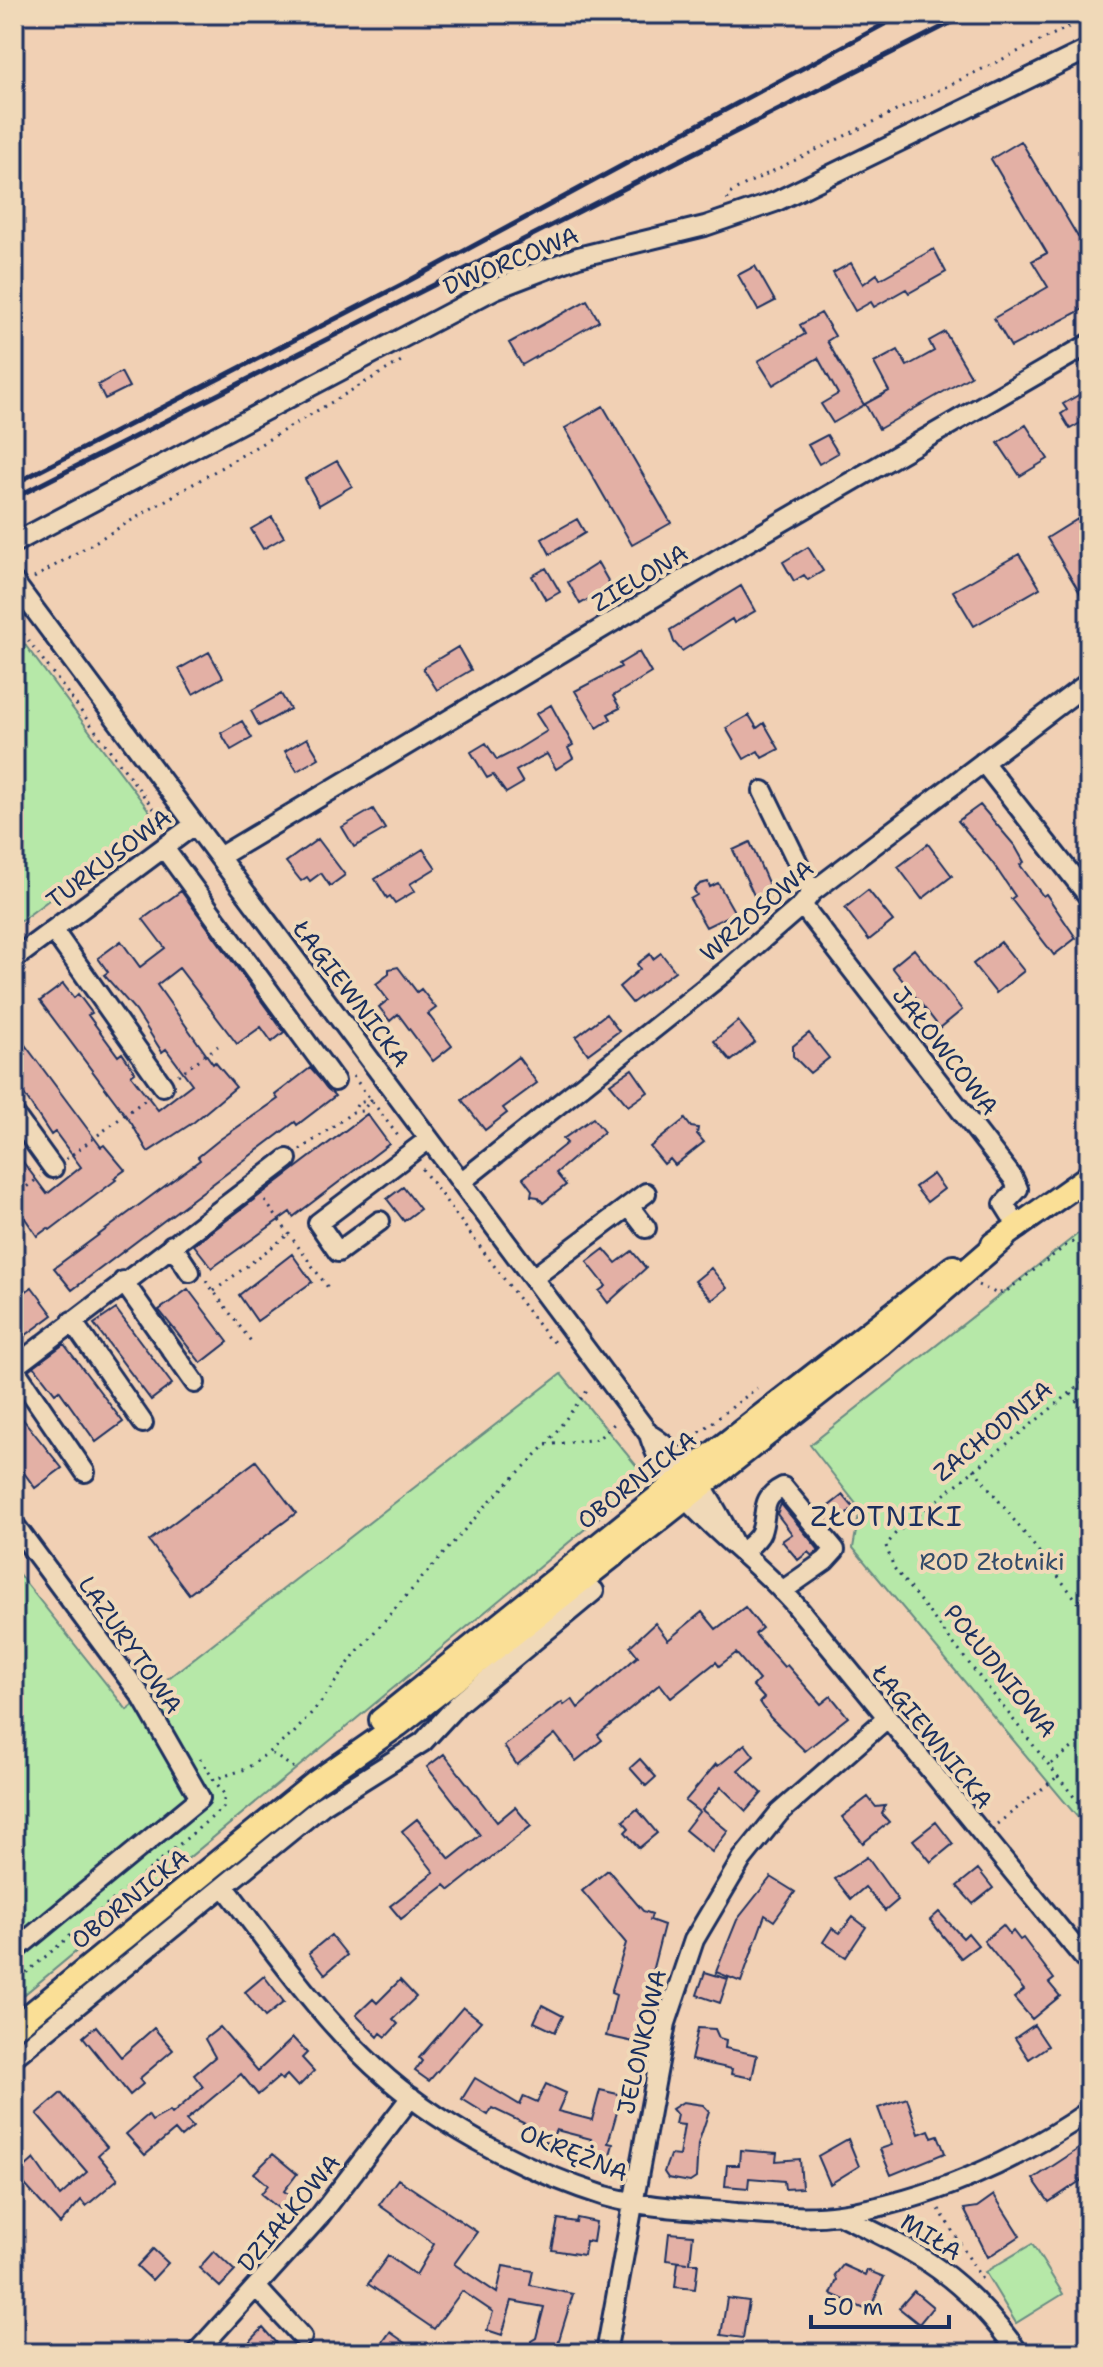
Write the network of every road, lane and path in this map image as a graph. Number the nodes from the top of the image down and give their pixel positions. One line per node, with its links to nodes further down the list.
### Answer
1 (1089, 17): 3 (path)
2 (1089, 49): 3 (street, DWORCOWA)
3 (734, 217): 6 (street, DWORCOWA)
4 (1089, 344): 14 (street, ZIELONA)
5 (376, 378): 7 (path)
6 (14, 543)
7 (16, 585): 12 (street, ŁAGIEWNICKA)
8 (14, 621): 13 (path)
9 (1089, 682): 10 (street, WRZOSOWA)
10 (983, 762): 15 (street); 16 (street, WRZOSOWA)
11 (763, 791): 16 (street)
12 (194, 825): 13 (street, TURKUSOWA); 14 (street, ŁAGIEWNICKA)
13 (167, 839): 17 (street, TURKUSOWA); 20 (street)
14 (219, 857): 24 (street, ŁAGIEWNICKA)
15 (1089, 897)
16 (807, 898): 28 (street, WRZOSOWA); 36 (street, JAŁOWCOWA)
17 (53, 930): 18 (street, TURKUSOWA); 21 (street)
18 (14, 959)
19 (218, 1046): 21 (path)
20 (335, 1081)
21 (163, 1086): 26 (path)
22 (353, 1112): 25 (path)
23 (14, 1114): 26 (street)
24 (429, 1139): 28 (street, ŁAGIEWNICKA); 34 (street)
25 (287, 1159): 29 (street)
26 (53, 1168): 31 (path)
27 (1089, 1176): 36 (main road, OBORNICKA)
28 (461, 1182): 42 (street, ŁAGIEWNICKA)
29 (253, 1185): 37 (path); 39 (street)
30 (646, 1193): 33 (street)
31 (14, 1196)
32 (444, 1198): 48 (path)
33 (629, 1206): 35 (street); 42 (street)
34 (380, 1221)
35 (646, 1228)
36 (1011, 1233): 41 (main road, OBORNICKA); 62 (main road, OBORNICKA)
37 (289, 1234): 44 (path); 45 (path)
38 (1089, 1236): 41 (path)
39 (172, 1245): 40 (street); 43 (street)
40 (190, 1272): 45 (path)
41 (966, 1272): 62 (main road, OBORNICKA)
42 (533, 1278): 50 (street, ŁAGIEWNICKA)
43 (123, 1281): 46 (street); 52 (street)
44 (329, 1289)
45 (214, 1291): 47 (path)
46 (72, 1321): 49 (street); 57 (street)
47 (253, 1344)
48 (559, 1345)
49 (14, 1368): 61 (street)
50 (603, 1372): 58 (path); 62 (street, ŁAGIEWNICKA)
51 (1089, 1378): 54 (path, ZACHODNIA)
52 (195, 1383)
53 (757, 1388): 59 (path)
54 (1070, 1393): 55 (path); 60 (path, ZACHODNIA)
55 (1089, 1416)
56 (617, 1421): 58 (path)
57 (143, 1423)
58 (546, 1445): 71 (path)
59 (676, 1446)
60 (974, 1469): 64 (path, ZACHODNIA); 68 (path)
61 (85, 1472)
62 (688, 1484): 65 (street, ŁAGIEWNICKA); 74 (main road, OBORNICKA)
63 (14, 1524): 75 (street, LAZURYTOWA)
64 (886, 1546): 72 (path, POŁUDNIOWA)
65 (738, 1548): 67 (street, ŁAGIEWNICKA); 67 (street)
66 (594, 1591): 78 (street)
67 (782, 1591): 69 (street, ŁAGIEWNICKA)
68 (1089, 1616)
69 (886, 1719): 80 (street, ŁAGIEWNICKA); 86 (street, JELONKOWA)
70 (1089, 1735): 72 (path)
71 (271, 1753): 74 (path); 75 (path)
72 (1051, 1764): 73 (path, POŁUDNIOWA)
73 (1057, 1777): 76 (path, POŁUDNIOWA); 77 (path)
74 (309, 1778): 81 (main road, OBORNICKA)
75 (192, 1784): 79 (street)
76 (1089, 1816)
77 (994, 1826)
78 (224, 1886): 82 (street); 83 (street, OKRĘŻNA)
79 (14, 1950)
80 (1089, 1964)
81 (14, 2028)
82 (14, 2057)
83 (411, 2097): 86 (street, OKRĘŻNA); 88 (street, DZIAŁKOWA)
84 (1089, 2111): 85 (street, OKRĘŻNA)
85 (931, 2190): 87 (street, OKRĘŻNA); 89 (path)
86 (633, 2202): 87 (street, OKRĘŻNA); 92 (street, JELONKOWA)
87 (838, 2214): 89 (street, MIŁA)
88 (258, 2289): 90 (street); 91 (street, DZIAŁKOWA)
89 (985, 2310): 93 (street, MIŁA)
90 (302, 2337)
91 (196, 2353)
92 (606, 2353)
93 (1019, 2353)

